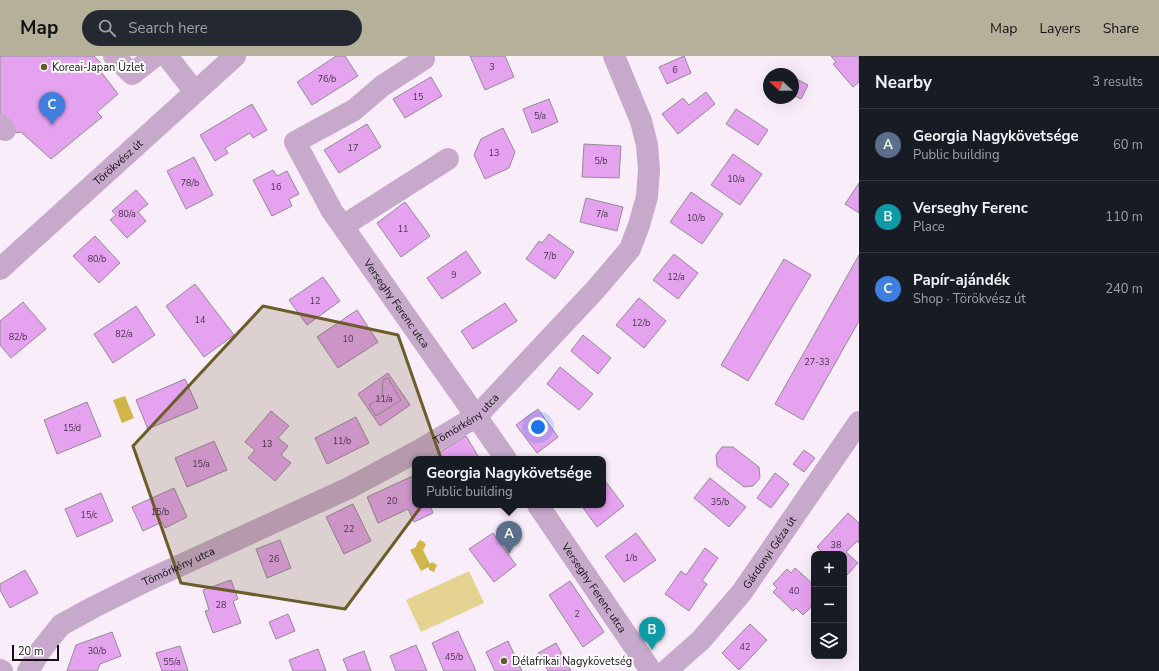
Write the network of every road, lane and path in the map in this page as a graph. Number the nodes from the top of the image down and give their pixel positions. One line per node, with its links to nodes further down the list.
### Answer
1 (114, 56): 2 (street)
2 (155, 56)
3 (167, 56): 7 (street)
4 (235, 56): 7 (street, Törökvész út)
5 (614, 56): 11 (street, Tömörkény utca)
6 (424, 59): 9 (street, Verseghy Ferenc utca)
7 (195, 92): 10 (street, Törökvész út)
8 (448, 159): 9 (street)
9 (343, 226): 11 (street, Verseghy Ferenc utca)
10 (0, 269)
11 (477, 416): 13 (street, Verseghy Ferenc utca); 15 (street, Tömörkény utca)
12 (859, 422): 17 (street, Gárdonyi Géza út)
13 (504, 456)
14 (540, 508): 16 (street, Verseghy Ferenc utca)
15 (28, 671)
16 (651, 671)
17 (666, 671)

